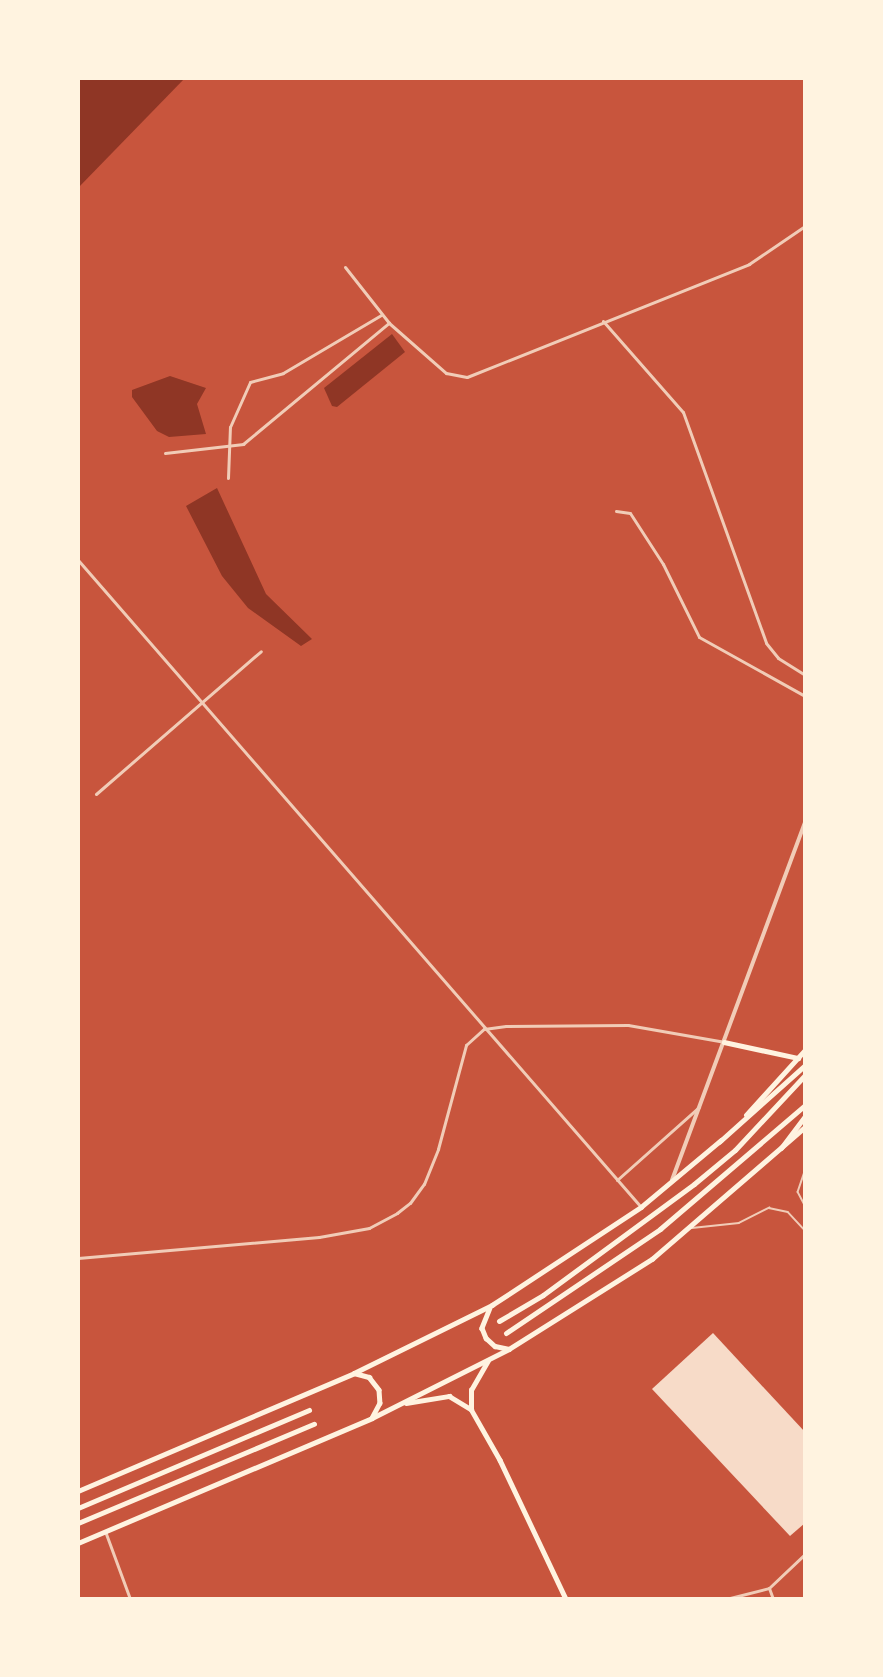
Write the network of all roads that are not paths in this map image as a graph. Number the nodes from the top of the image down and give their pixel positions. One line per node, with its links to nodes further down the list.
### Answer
1 (805, 226): 4 (street)
2 (345, 267): 3 (street)
3 (381, 315): 5 (street); 6 (street)
4 (603, 321): 5 (street); 12 (street)
5 (388, 323): 6 (street)
6 (228, 445): 7 (street); 8 (street)
7 (165, 453)
8 (228, 478)
9 (616, 511): 13 (street)
10 (78, 560): 14 (street)
11 (261, 651): 14 (street)
12 (805, 675)
13 (805, 696)
14 (204, 702): 15 (street); 17 (street)
15 (96, 794)
16 (805, 823): 18 (street)
17 (484, 1029): 18 (street); 30 (street); 36 (street)
18 (724, 1042): 20 (main road); 24 (street)
19 (805, 1050): 20 (main road)
20 (798, 1058): 27 (main road)
21 (805, 1065): 27 (highway)
22 (805, 1075): 38 (highway)
23 (805, 1105): 39 (highway)
24 (700, 1106): 30 (street); 31 (street)
25 (805, 1116): 28 (highway)
26 (805, 1127): 28 (main road)
27 (718, 1142): 31 (main road)
28 (781, 1148): 34 (main road)
29 (805, 1172): 32 (lane)
30 (617, 1180): 33 (street)
31 (672, 1181): 33 (main road)
32 (805, 1204)
33 (641, 1207): 37 (main road)
34 (691, 1228): 35 (lane); 40 (main road)
35 (805, 1230)
36 (78, 1258)
37 (492, 1305): 40 (main road); 42 (main road)
38 (499, 1321)
39 (506, 1333)
40 (510, 1349): 41 (main road)
41 (488, 1359): 43 (main road); 44 (main road)
42 (354, 1372): 46 (main road); 48 (main road)
43 (400, 1404): 44 (main road); 46 (main road)
44 (471, 1409): 56 (main road)
45 (309, 1410): 49 (highway)
46 (372, 1418): 51 (main road)
47 (315, 1424): 50 (highway)
48 (78, 1491)
49 (78, 1508)
50 (78, 1523)
51 (105, 1531): 52 (main road); 55 (street)
52 (78, 1543)
53 (805, 1554): 54 (street)
54 (769, 1588): 57 (street); 58 (street)
55 (130, 1599)
56 (566, 1599)
57 (726, 1599)
58 (772, 1599)

